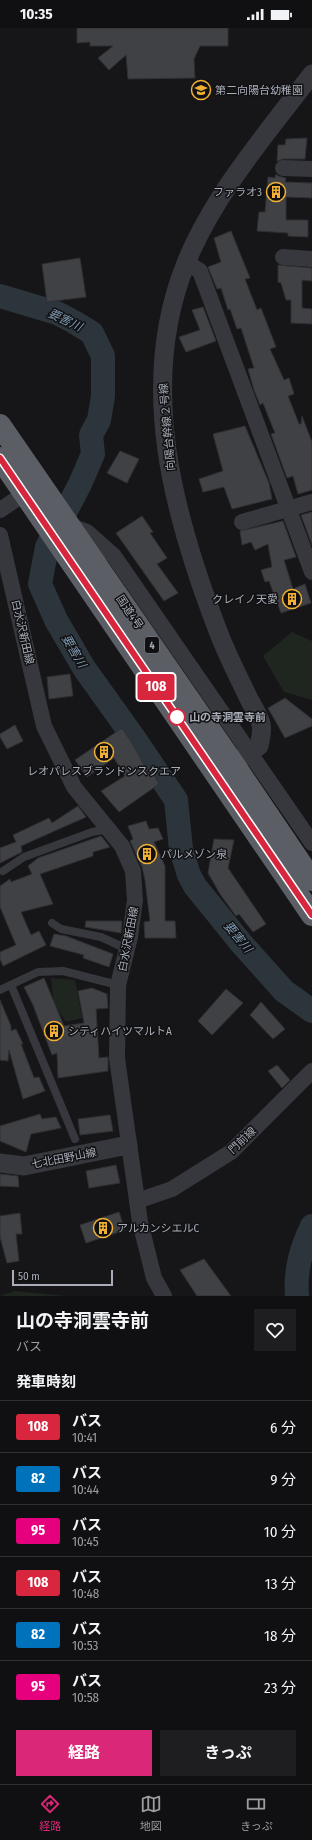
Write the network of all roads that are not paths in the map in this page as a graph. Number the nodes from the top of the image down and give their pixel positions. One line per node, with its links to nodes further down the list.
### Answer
1 (312, 74): 6 (street, 向陽台幹線２号線)
2 (283, 168): 3 (street)
3 (312, 169)
4 (283, 257): 5 (street)
5 (312, 259)
6 (186, 262): 11 (street); 16 (street, 向陽台幹線２号線)
7 (0, 425): 16 (highway, 国道4号 / 4)
8 (0, 458): 9 (highway, 国道4号 / 4)
9 (24, 494): 12 (street); 16 (highway, 国道4号 / 4)
10 (312, 502): 11 (street)
11 (288, 508): 13 (street); 15 (street)
12 (0, 510)
13 (242, 522)
14 (0, 535): 17 (street, 白水沢新田線)
15 (312, 572)
16 (233, 763): 18 (street); 20 (highway, 国道4号 / 4); 21 (highway, 国道4号 / 4)
17 (108, 829): 19 (lane); 23 (street, 白水沢新田線)
18 (312, 843)
19 (3, 871)
20 (312, 880)
21 (312, 915)
22 (52, 923): 23 (lane)
23 (127, 950): 25 (street, 白水沢新田線)
24 (11, 985): 25 (lane); 26 (lane); 28 (lane)
25 (118, 985): 29 (street, 白水沢新田線)
26 (0, 990)
27 (312, 1071): 31 (street, 門前線)
28 (75, 1139)
29 (128, 1145): 30 (street, 七北田野山線); 31 (street, 白水沢新田線)
30 (0, 1164)
31 (137, 1201): 32 (street, 白水沢新田線)
32 (164, 1296)

